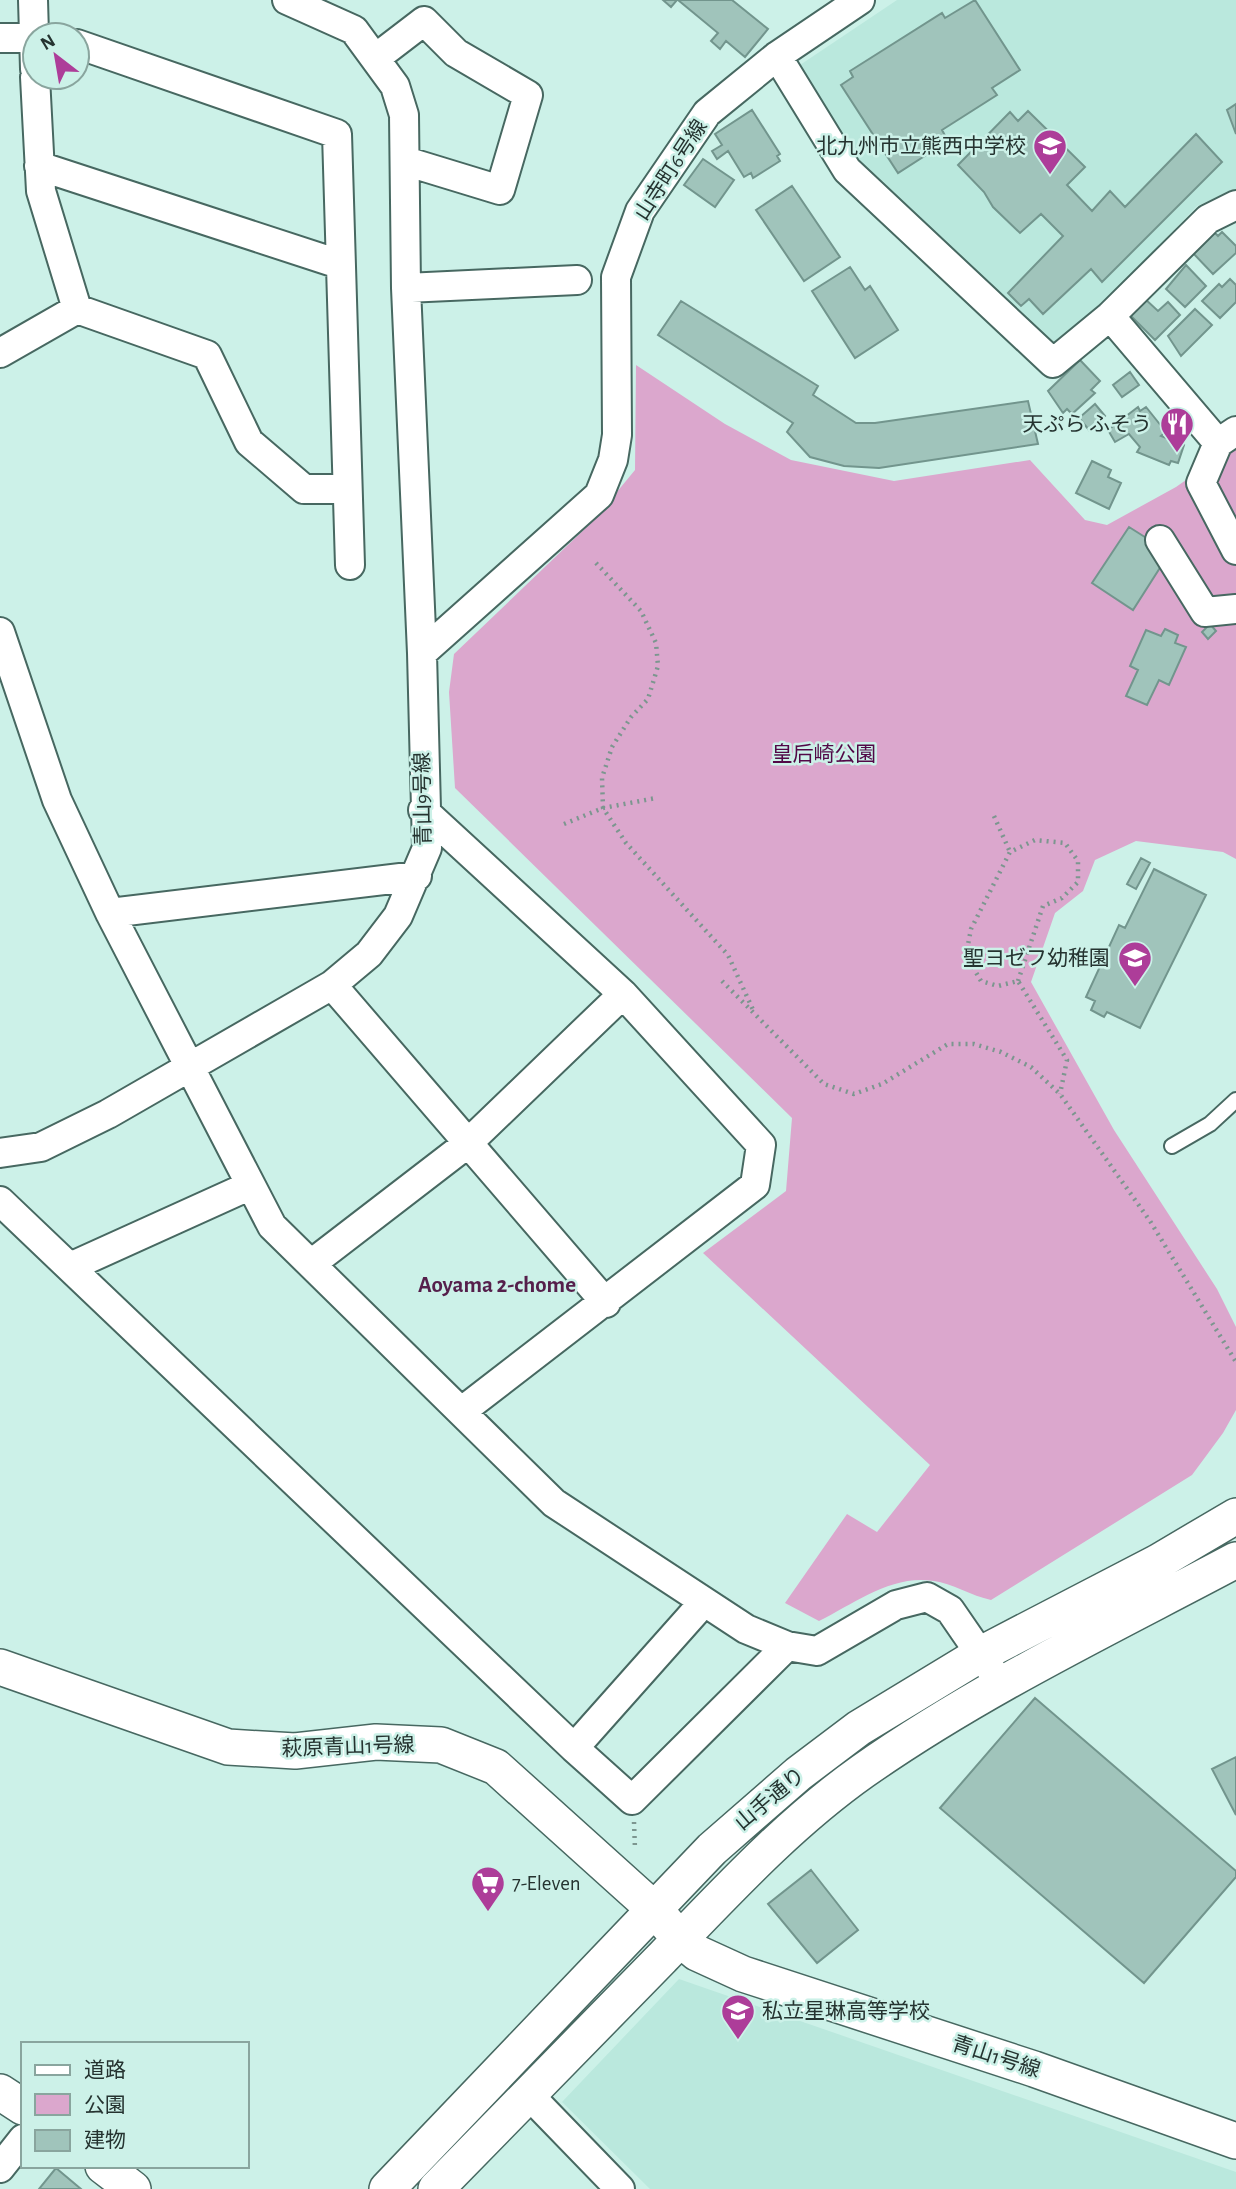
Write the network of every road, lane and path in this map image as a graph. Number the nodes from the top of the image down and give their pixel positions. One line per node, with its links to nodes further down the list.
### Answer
1 (33, 0): 4 (street)
2 (287, 0): 9 (street, 青山9号線)
3 (843, 4): 8 (street, 山寺町6号線)
4 (34, 21)
5 (0, 38): 6 (street)
6 (21, 38)
7 (91, 49): 14 (street)
8 (777, 56): 18 (street); 28 (street, 山寺町6号線)
9 (377, 57): 11 (street, 青山9号線); 11 (street)
10 (36, 91): 12 (street)
11 (405, 161): 16 (street, 青山9号線)
12 (39, 166): 14 (street); 17 (street)
13 (1233, 212): 18 (street)
14 (339, 264): 21 (street)
15 (577, 280): 16 (street)
16 (406, 288): 28 (street, 青山9号線)
17 (77, 309): 19 (street); 21 (street)
18 (1110, 316): 20 (street)
19 (0, 353)
20 (1227, 437): 23 (street)
21 (347, 489): 25 (street)
22 (1160, 540): 26 (street)
23 (1236, 550)
24 (596, 563): 30 (path)
25 (350, 565)
26 (1236, 609)
27 (0, 632): 36 (street)
28 (422, 653): 31 (street, 青山9号線)
29 (656, 798): 30 (path)
30 (603, 808): 33 (path); 41 (path)
31 (423, 810): 35 (street, 青山9号線); 40 (street)
32 (994, 816): 34 (path)
33 (564, 824)
34 (1010, 852): 38 (path); 38 (path)
35 (417, 876): 36 (street); 39 (street, 青山9号線)
36 (110, 913): 42 (street)
37 (722, 981): 41 (path)
38 (1017, 981): 43 (path)
39 (332, 985): 42 (street, 青山9号線); 45 (street)
40 (623, 994): 45 (street); 52 (street)
41 (755, 1016): 43 (path)
42 (190, 1067): 47 (street, 青山9号線); 48 (street)
43 (1059, 1094): 53 (path)
44 (1236, 1100): 46 (lane)
45 (467, 1144): 50 (street); 52 (street)
46 (1172, 1146)
47 (0, 1153)
48 (249, 1186): 50 (street); 51 (street)
49 (0, 1201): 51 (street)
50 (311, 1264): 54 (street)
51 (70, 1267): 62 (street)
52 (606, 1303): 54 (street)
53 (1236, 1362)
54 (462, 1411): 57 (street)
55 (1236, 1516): 59 (street, 山手通り)
56 (1236, 1560): 61 (street, 山手通り)
57 (703, 1602): 58 (street); 62 (street)
58 (787, 1646): 59 (street); 62 (street)
59 (981, 1654): 61 (street); 63 (street, 山手通り)
60 (0, 1667): 63 (street, 萩原青山1号線)
61 (1002, 1685): 64 (street, 山手通り)
62 (574, 1748)
63 (656, 1910): 64 (street, 萩原青山1号線); 73 (street, 山手通り)
64 (680, 1939): 66 (street, 山手通り); 68 (street, 青山1号線)
65 (0, 2092): 67 (street)
66 (529, 2095): 74 (street, 山手通り); 75 (street)
67 (21, 2106)
68 (1236, 2141)
69 (21, 2142): 70 (street)
70 (0, 2168)
71 (106, 2168): 72 (street)
72 (133, 2189)
73 (387, 2189)
74 (436, 2189)
75 (620, 2189)

